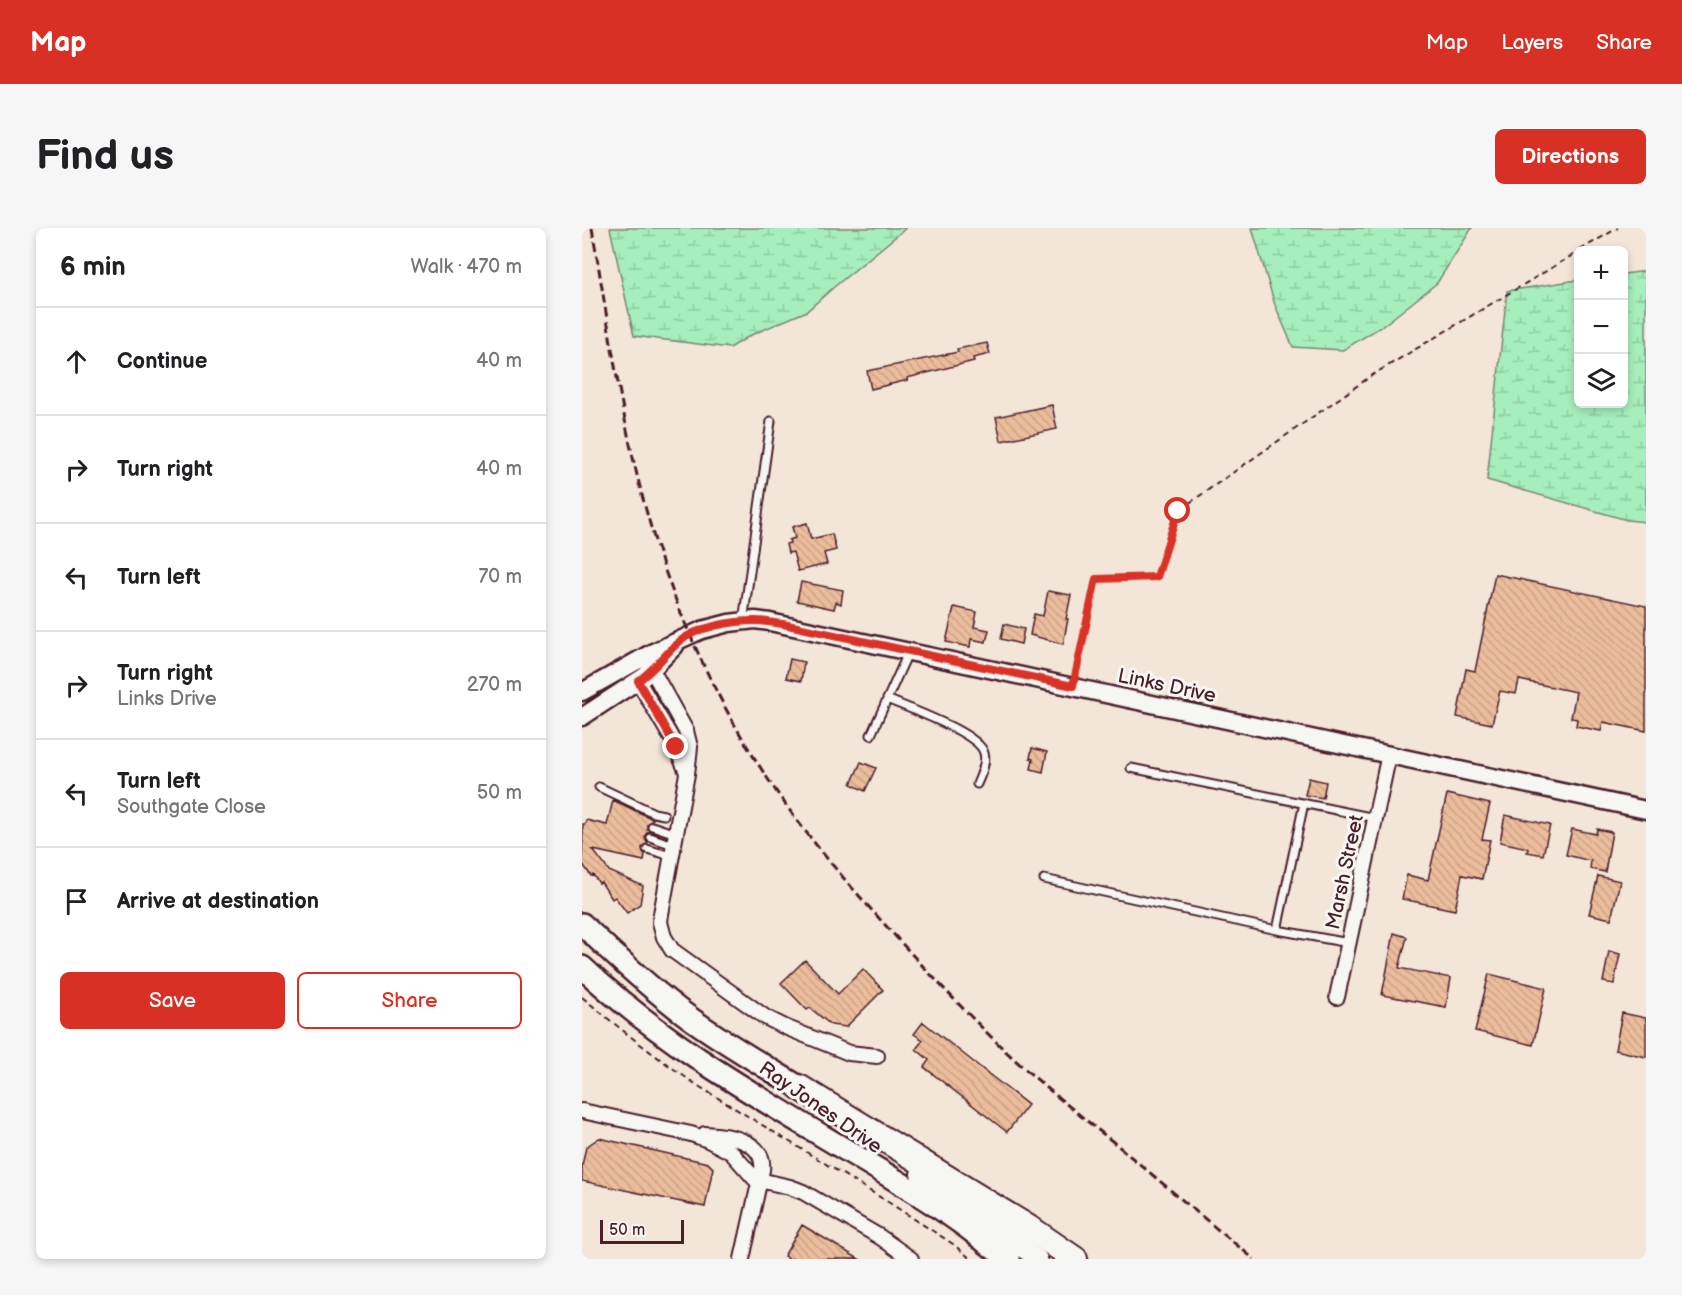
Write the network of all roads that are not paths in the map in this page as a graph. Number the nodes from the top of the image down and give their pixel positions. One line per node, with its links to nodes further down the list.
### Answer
1 (771, 421): 2 (lane)
2 (743, 622): 3 (street, Links Drive); 4 (street, Links Drive)
3 (680, 641): 5 (street, Links Drive); 6 (street, Links Drive)
4 (909, 651): 9 (lane); 12 (street, Links Drive)
5 (635, 662): 6 (street); 7 (street); 8 (street, Links Drive)
6 (652, 670): 7 (street, Links Drive); 14 (street)
7 (638, 681): 10 (street, Links Drive); 14 (street)
8 (582, 692)
9 (887, 699): 11 (lane); 15 (lane)
10 (582, 717)
11 (871, 735)
12 (1389, 754): 18 (street, Links Drive); 20 (street, Marsh Street)
13 (1131, 768): 17 (lane)
14 (687, 774): 23 (street)
15 (977, 784)
16 (599, 787): 19 (lane)
17 (1304, 803): 20 (lane); 27 (lane)
18 (1646, 810)
19 (664, 815)
20 (1376, 818): 28 (street, Marsh Street)
21 (652, 826): 23 (lane)
22 (650, 837): 23 (lane)
23 (673, 845): 24 (lane); 31 (street)
24 (647, 849)
25 (1044, 879): 27 (lane)
26 (582, 924): 32 (highway, Ray Jones Drive)
27 (1277, 930): 28 (lane)
28 (1349, 943): 30 (street, Marsh Street)
29 (582, 967): 36 (highway, Ray Jones Drive)
30 (1337, 997)
31 (877, 1056)
32 (799, 1087): 39 (main road, Ray Jones Drive); 40 (highway)
33 (582, 1111): 34 (street)
34 (691, 1134): 35 (street); 35 (street)
35 (759, 1181): 37 (street); 38 (street)
36 (1004, 1257)
37 (742, 1259)
38 (911, 1259)
39 (1038, 1259)
40 (1075, 1259)

